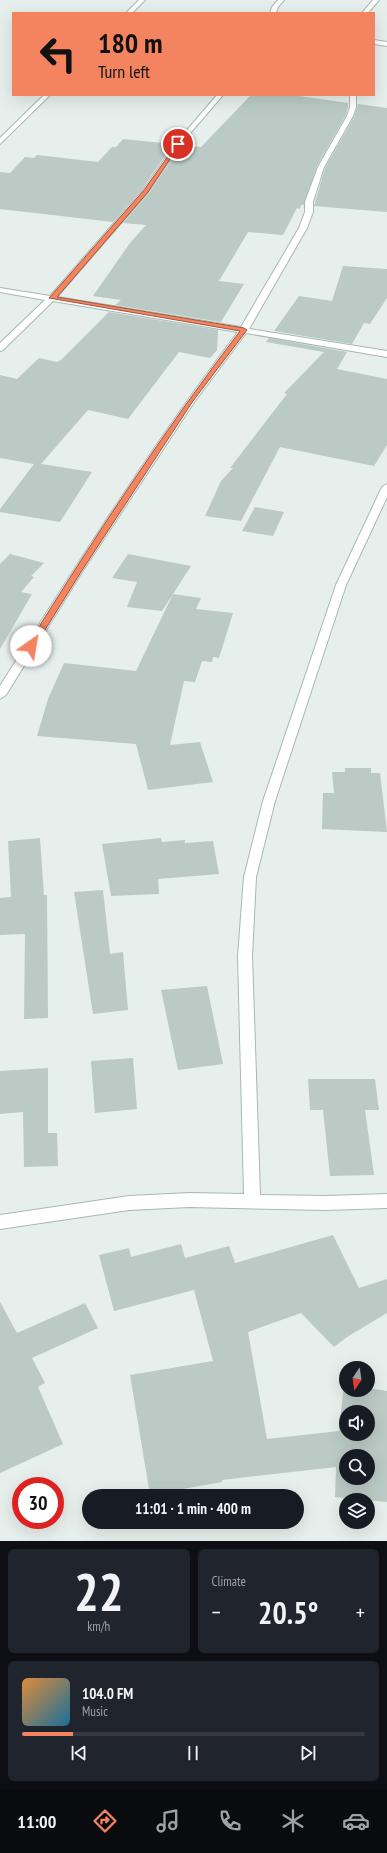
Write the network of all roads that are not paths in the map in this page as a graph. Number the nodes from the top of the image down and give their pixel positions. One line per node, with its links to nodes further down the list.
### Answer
1 (142, 0): 4 (street)
2 (281, 0): 5 (street)
3 (376, 0): 6 (street)
4 (130, 12)
5 (273, 12)
6 (366, 12)
7 (375, 42): 8 (street)
8 (387, 44)
9 (46, 96): 12 (street)
10 (219, 96): 14 (street)
11 (353, 96): 15 (street)
12 (0, 142)
13 (0, 290): 14 (street)
14 (52, 298): 15 (street); 16 (street)
15 (244, 330): 17 (street); 19 (street)
16 (0, 348)
17 (387, 354)
18 (387, 487): 21 (street)
19 (0, 695)
20 (387, 1201): 21 (street)
21 (252, 1202): 22 (street)
22 (0, 1222)

